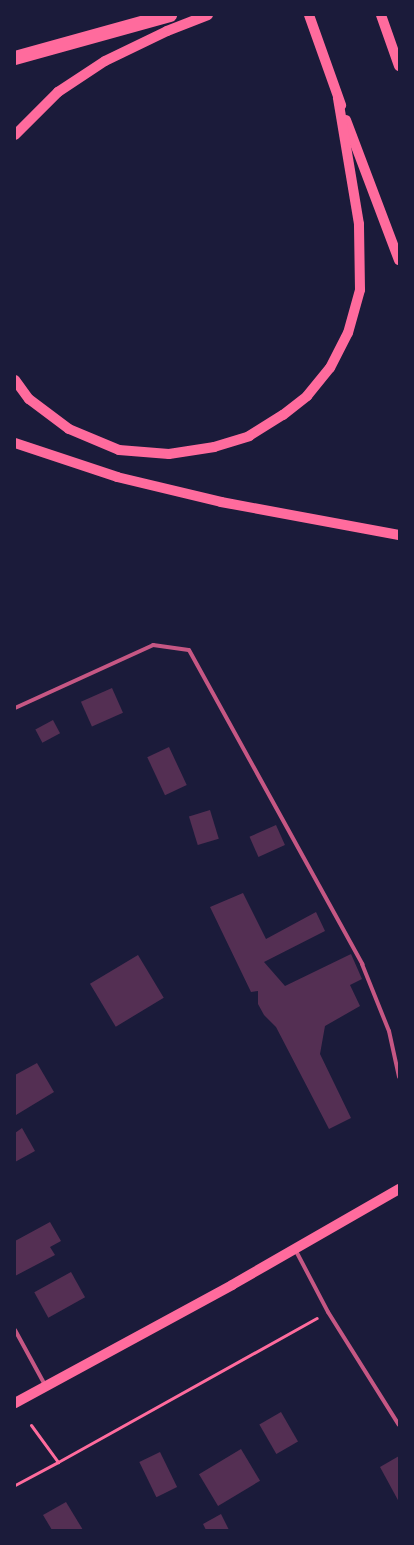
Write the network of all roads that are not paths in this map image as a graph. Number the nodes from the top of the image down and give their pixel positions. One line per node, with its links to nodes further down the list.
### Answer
1 (170, 15): 5 (highway)
2 (208, 15): 8 (main road)
3 (309, 15): 7 (main road)
4 (382, 15): 6 (main road)
5 (15, 58)
6 (398, 63)
7 (338, 98): 9 (main road); 10 (main road)
8 (15, 135)
9 (399, 260)
10 (15, 380)
11 (15, 443): 12 (main road)
12 (399, 535)
13 (15, 708): 15 (lane)
14 (396, 1052): 15 (lane)
15 (395, 1058): 16 (lane)
16 (399, 1077)
17 (399, 1189): 18 (main road)
18 (295, 1249): 20 (main road); 22 (lane)
19 (15, 1330): 20 (lane)
20 (46, 1387): 21 (main road)
21 (15, 1404)
22 (399, 1425)

